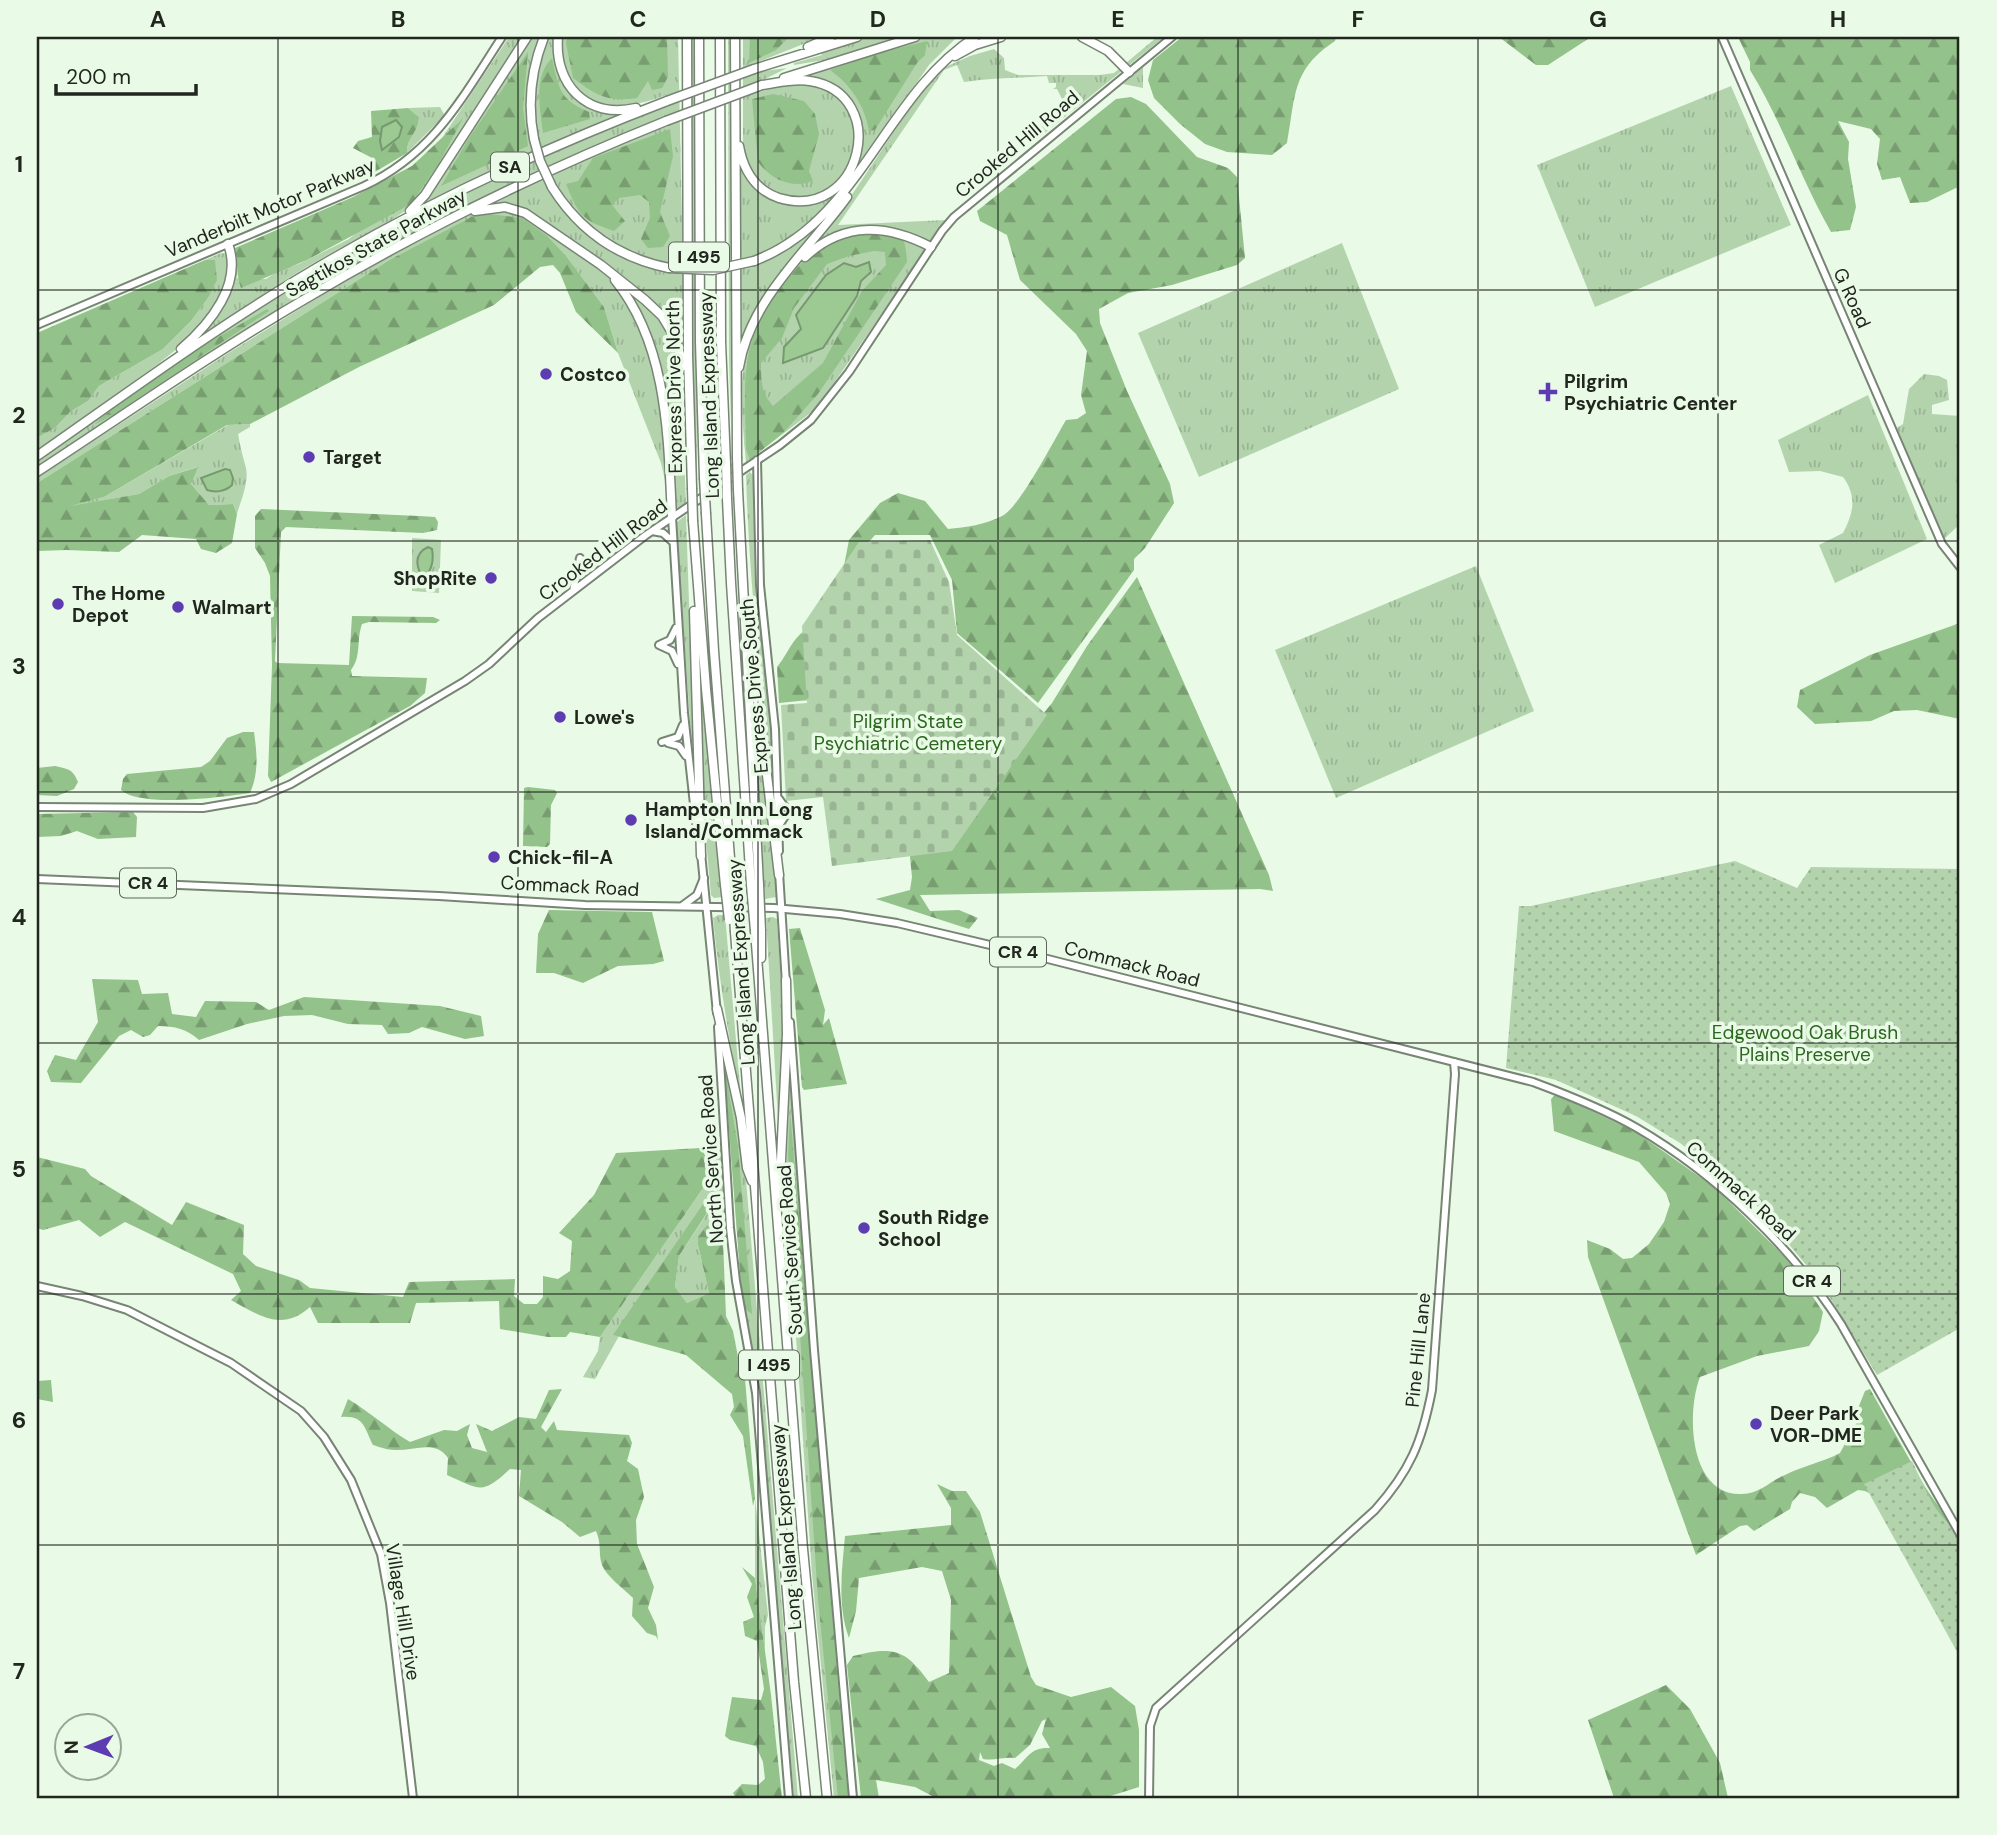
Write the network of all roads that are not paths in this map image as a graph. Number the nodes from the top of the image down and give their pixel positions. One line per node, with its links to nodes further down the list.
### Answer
1 (502, 37): 25 (main road, Vanderbilt Motor Parkway)
2 (527, 37): 26 (highway)
3 (544, 37): 23 (highway, bridge)
4 (558, 37): 20 (highway)
5 (687, 37): 33 (highway, Express Drive North)
6 (699, 37): 56 (highway, Long Island Expressway / I 495, bridge)
7 (720, 37): 57 (highway, Long Island Expressway / I 495, bridge)
8 (735, 37): 22 (highway, Express Drive South)
9 (831, 37): 17 (highway)
10 (857, 37): 17 (highway, Sagtikos State Parkway / SA)
11 (915, 37): 19 (highway, Sagtikos State Parkway / SA)
12 (975, 37): 21 (highway)
13 (1001, 37): 21 (highway)
14 (1082, 37): 18 (highway)
15 (1172, 37): 18 (main road, Crooked Hill Road)
16 (1722, 37): 41 (main road, G Road)
17 (754, 69): 20 (highway, Sagtikos State Parkway / SA, bridge)
18 (1129, 72): 27 (main road, Crooked Hill Road)
19 (762, 85): 22 (highway); 24 (highway, Sagtikos State Parkway / SA, bridge)
20 (667, 101): 26 (highway, Sagtikos State Parkway / SA)
21 (906, 104): 23 (highway)
22 (735, 122): 32 (highway, Express Drive South)
23 (872, 154): 29 (highway)
24 (452, 218): 28 (highway); 36 (highway, Sagtikos State Parkway / SA)
25 (228, 244): 30 (main road, Vanderbilt Motor Parkway); 31 (highway)
26 (358, 244): 31 (highway, Sagtikos State Parkway / SA)
27 (931, 247): 29 (highway); 35 (main road, Crooked Hill Road)
28 (601, 265): 33 (highway); 37 (highway)
29 (772, 292): 32 (highway)
30 (37, 325)
31 (130, 390): 34 (highway, Sagtikos State Parkway / SA)
32 (736, 405): 43 (highway, Express Drive South, bridge)
33 (688, 407): 42 (highway, Express Drive North, bridge)
34 (37, 456)
35 (757, 460): 37 (main road, Crooked Hill Road); 49 (main road, Express Drive South)
36 (37, 472)
37 (672, 517): 38 (main road, Crooked Hill Road); 39 (main road, North Service Road)
38 (652, 531): 39 (main road); 44 (main road, Crooked Hill Road)
39 (673, 542): 45 (main road, North Service Road)
40 (580, 558): 44 (main road)
41 (1960, 567)
42 (696, 569): 52 (highway); 56 (highway)
43 (741, 575): 53 (highway); 57 (highway)
44 (573, 591): 50 (main road, Crooked Hill Road)
45 (678, 622): 46 (main road, North Service Road); 46 (main road)
46 (682, 680): 47 (main road, North Service Road)
47 (684, 713): 48 (main road, North Service Road); 48 (main road)
48 (690, 763): 52 (main road, North Service Road)
49 (779, 799): 51 (main road, Express Drive South); 51 (main road)
50 (37, 807)
51 (779, 826): 53 (main road, Express Drive South)
52 (701, 856): 54 (main road, North Service Road)
53 (779, 876): 60 (main road, Express Drive South)
54 (704, 878): 58 (main road); 59 (main road, North Service Road)
55 (37, 879): 58 (main road, Commack Road / CR 4)
56 (729, 885): 64 (highway, Long Island Expressway / I 495, bridge)
57 (755, 885): 65 (highway, Long Island Expressway / I 495, bridge)
58 (682, 906): 59 (main road, Commack Road / CR 4)
59 (706, 906): 60 (main road, Commack Road / CR 4); 62 (main road, North Service Road)
60 (780, 908): 61 (main road, South Service Road); 63 (main road, Commack Road / CR 4)
61 (786, 980): 65 (highway); 72 (main road, South Service Road)
62 (717, 1009): 64 (highway); 69 (main road, North Service Road)
63 (1454, 1062): 67 (main road, Commack Road / CR 4); 73 (main road, Pine Hill Lane)
64 (755, 1193): 70 (highway, Long Island Expressway / I 495)
65 (777, 1230): 71 (highway, Long Island Expressway / I 495)
66 (37, 1286): 68 (main road, Village Hill Drive)
67 (1960, 1534)
68 (413, 1798)
69 (789, 1798)
70 (806, 1798)
71 (827, 1798)
72 (853, 1798)
73 (1149, 1798)

